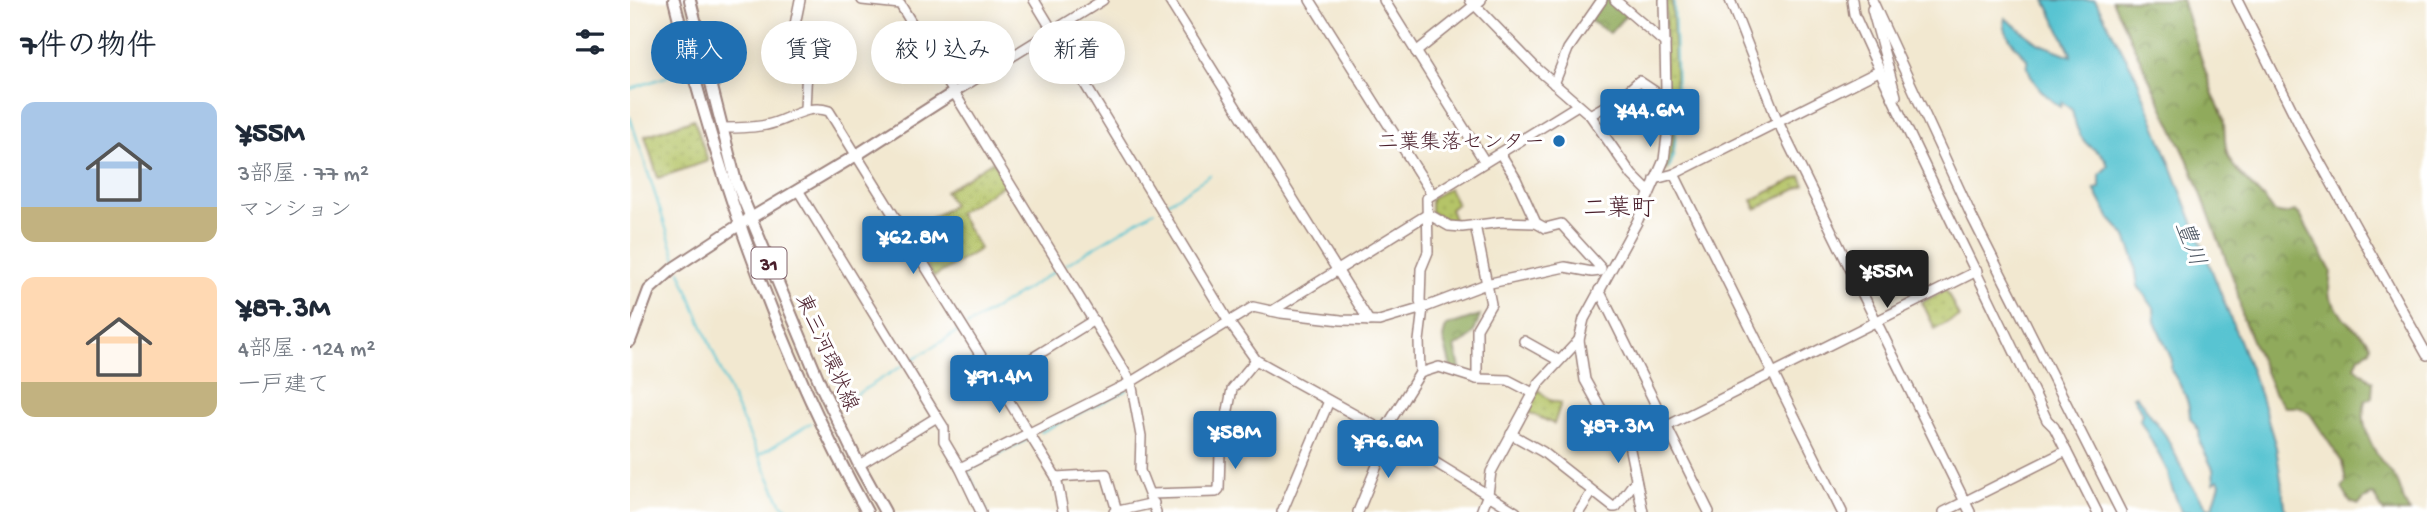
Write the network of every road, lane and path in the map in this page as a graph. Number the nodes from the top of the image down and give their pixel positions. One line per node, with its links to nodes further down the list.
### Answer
1 (674, 0): 46 (main road, 東三河環状線 / 31)
2 (690, 0): 34 (main road, 東三河環状線 / 31)
3 (800, 0): 30 (street)
4 (862, 0): 17 (street)
5 (1034, 0): 19 (street)
6 (1103, 0): 20 (street)
7 (1169, 0): 48 (street)
8 (1310, 0): 42 (street)
9 (1384, 0): 23 (street)
10 (1602, 0): 26 (street)
11 (1615, 0): 21 (street)
12 (1664, 0): 21 (street)
13 (1730, 0): 33 (street)
14 (1852, 0): 24 (street)
15 (1872, 0): 31 (street); 102 (street)
16 (2237, 0): 61 (street)
17 (879, 1): 27 (street)
18 (1476, 2): 23 (street); 26 (street)
19 (1047, 21)
20 (1069, 21)
21 (1665, 43): 28 (street)
22 (1029, 46): 27 (street)
23 (1416, 51): 37 (street)
24 (1879, 71): 31 (street); 33 (street)
25 (1085, 84): 56 (street)
26 (1554, 84): 29 (street)
27 (954, 93): 36 (main road); 54 (street)
28 (1666, 99): 32 (street); 39 (street)
29 (1578, 105): 32 (street); 35 (street)
30 (805, 109): 34 (street); 36 (street)
31 (1899, 112): 49 (street)
32 (1590, 115): 41 (street)
33 (1778, 122): 38 (street); 57 (street)
34 (722, 128): 44 (main road, 東三河環状線 / 31)
35 (1500, 153): 37 (street); 45 (street)
36 (855, 156): 40 (main road); 67 (street)
37 (1485, 162): 42 (street)
38 (1674, 174): 39 (street); 65 (street)
39 (1655, 179): 41 (street)
40 (798, 190): 44 (main road); 71 (street)
41 (1649, 192): 51 (street)
42 (1432, 194): 43 (street)
43 (1428, 214): 47 (street); 48 (street); 52 (street)
44 (751, 218): 46 (main road); 78 (main road, 東三河環状線 / 31)
45 (1536, 223): 47 (street); 50 (street)
46 (739, 225): 59 (main road); 88 (main road, 東三河環状線 / 31)
47 (1475, 225): 50 (street)
48 (1338, 270): 53 (street); 55 (street)
49 (1977, 271): 57 (street); 77 (street)
50 (1486, 284): 52 (street); 66 (street)
51 (1599, 290): 58 (street); 72 (street)
52 (1423, 308): 55 (street); 64 (street)
53 (1272, 311): 55 (street); 56 (street)
54 (1094, 320): 67 (street); 68 (street)
55 (1369, 321)
56 (1229, 322): 62 (street); 68 (street)
57 (1876, 322): 65 (street); 84 (street)
58 (1579, 340): 63 (street); 76 (street)
59 (630, 341)
60 (1524, 341): 63 (street)
61 (2427, 355)
62 (1256, 360): 70 (street); 85 (street)
63 (1558, 360): 69 (street)
64 (1420, 373): 66 (street); 74 (street)
65 (1773, 373): 72 (street); 98 (street)
66 (1477, 379): 69 (street)
67 (995, 381): 73 (street)
68 (1131, 383): 73 (street); 85 (street)
69 (1533, 393): 75 (street)
70 (1329, 401): 74 (street); 87 (street)
71 (937, 417): 78 (street); 79 (street)
72 (1667, 426): 76 (street); 97 (street)
73 (1028, 434): 79 (street); 80 (street)
74 (1387, 434): 83 (street); 92 (street)
75 (1511, 434): 82 (street); 83 (street)
76 (1629, 445): 81 (street)
77 (2066, 451): 84 (street); 101 (street)
78 (859, 465): 89 (main road, 東三河環状線 / 31)
79 (960, 468): 90 (street)
80 (1056, 477): 86 (street); 91 (street)
81 (1636, 480): 82 (street); 96 (street)
82 (1592, 492): 95 (street)
83 (1488, 494): 93 (street); 94 (street)
84 (1965, 501): 99 (street); 100 (street)
85 (1154, 503): 86 (street)
86 (1115, 511)
87 (1284, 511)
88 (867, 512)
89 (885, 512)
90 (981, 512)
91 (1063, 512)
92 (1358, 512)
93 (1481, 512)
94 (1516, 512)
95 (1579, 512)
96 (1643, 512)
97 (1709, 512)
98 (1842, 512)
99 (1944, 512)
100 (1970, 512)
101 (2097, 512)
102 (2121, 512)

